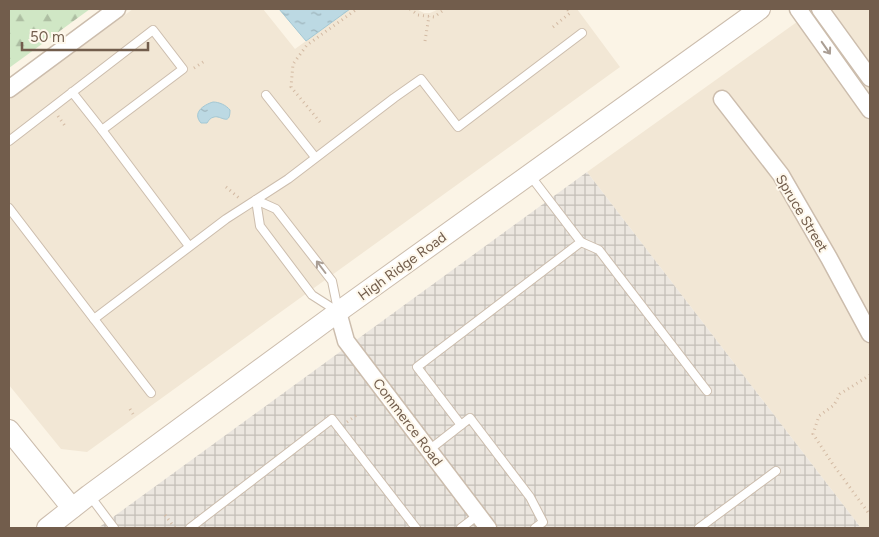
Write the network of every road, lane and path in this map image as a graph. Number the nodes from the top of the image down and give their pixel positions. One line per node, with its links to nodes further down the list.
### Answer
1 (117, 9): 16 (street)
2 (357, 9): 21 (path)
3 (410, 9): 9 (path)
4 (445, 9): 9 (path)
5 (567, 9): 10 (path)
6 (760, 9): 25 (street, High Ridge Road)
7 (798, 9): 20 (street, one-way to 20)
8 (820, 9): 15 (street)
9 (429, 16): 12 (path)
10 (552, 26)
11 (582, 34): 24 (lane)
12 (425, 41)
13 (206, 60): 14 (path)
14 (196, 68)
15 (870, 78)
16 (9, 89)
17 (72, 92): 22 (lane); 22 (lane); 23 (lane)
18 (266, 95): 24 (lane)
19 (722, 99): 34 (street, Spruce Street)
20 (870, 110)
21 (320, 122)
22 (102, 130): 31 (lane)
23 (9, 141)
24 (315, 157): 28 (lane)
25 (529, 174): 30 (lane); 32 (street, High Ridge Road)
26 (226, 187): 27 (path)
27 (235, 195)
28 (256, 200): 31 (lane); 32 (lane); 32 (lane, one-way to 28)
29 (9, 208): 33 (lane)
30 (581, 242): 36 (lane); 42 (lane)
31 (189, 246): 33 (lane)
32 (338, 312): 44 (street, Commerce Road); 46 (street, High Ridge Road)
33 (94, 319): 37 (lane)
34 (870, 334)
35 (870, 375): 49 (path)
36 (706, 391)
37 (151, 393)
38 (130, 409): 39 (path)
39 (133, 414)
40 (358, 414): 41 (path)
41 (347, 422)
42 (461, 425): 44 (lane); 57 (lane)
43 (9, 430): 47 (street)
44 (429, 450): 50 (street, Commerce Road)
45 (776, 471): 58 (lane)
46 (89, 495): 47 (street, High Ridge Road); 52 (lane)
47 (72, 508): 51 (street, High Ridge Road)
48 (166, 515): 53 (path)
49 (870, 515)
50 (483, 522): 56 (lane)
51 (47, 528)
52 (114, 528)
53 (175, 528)
54 (190, 528): 55 (lane)
55 (416, 528)
56 (461, 528)
57 (535, 528)
58 (699, 528)

